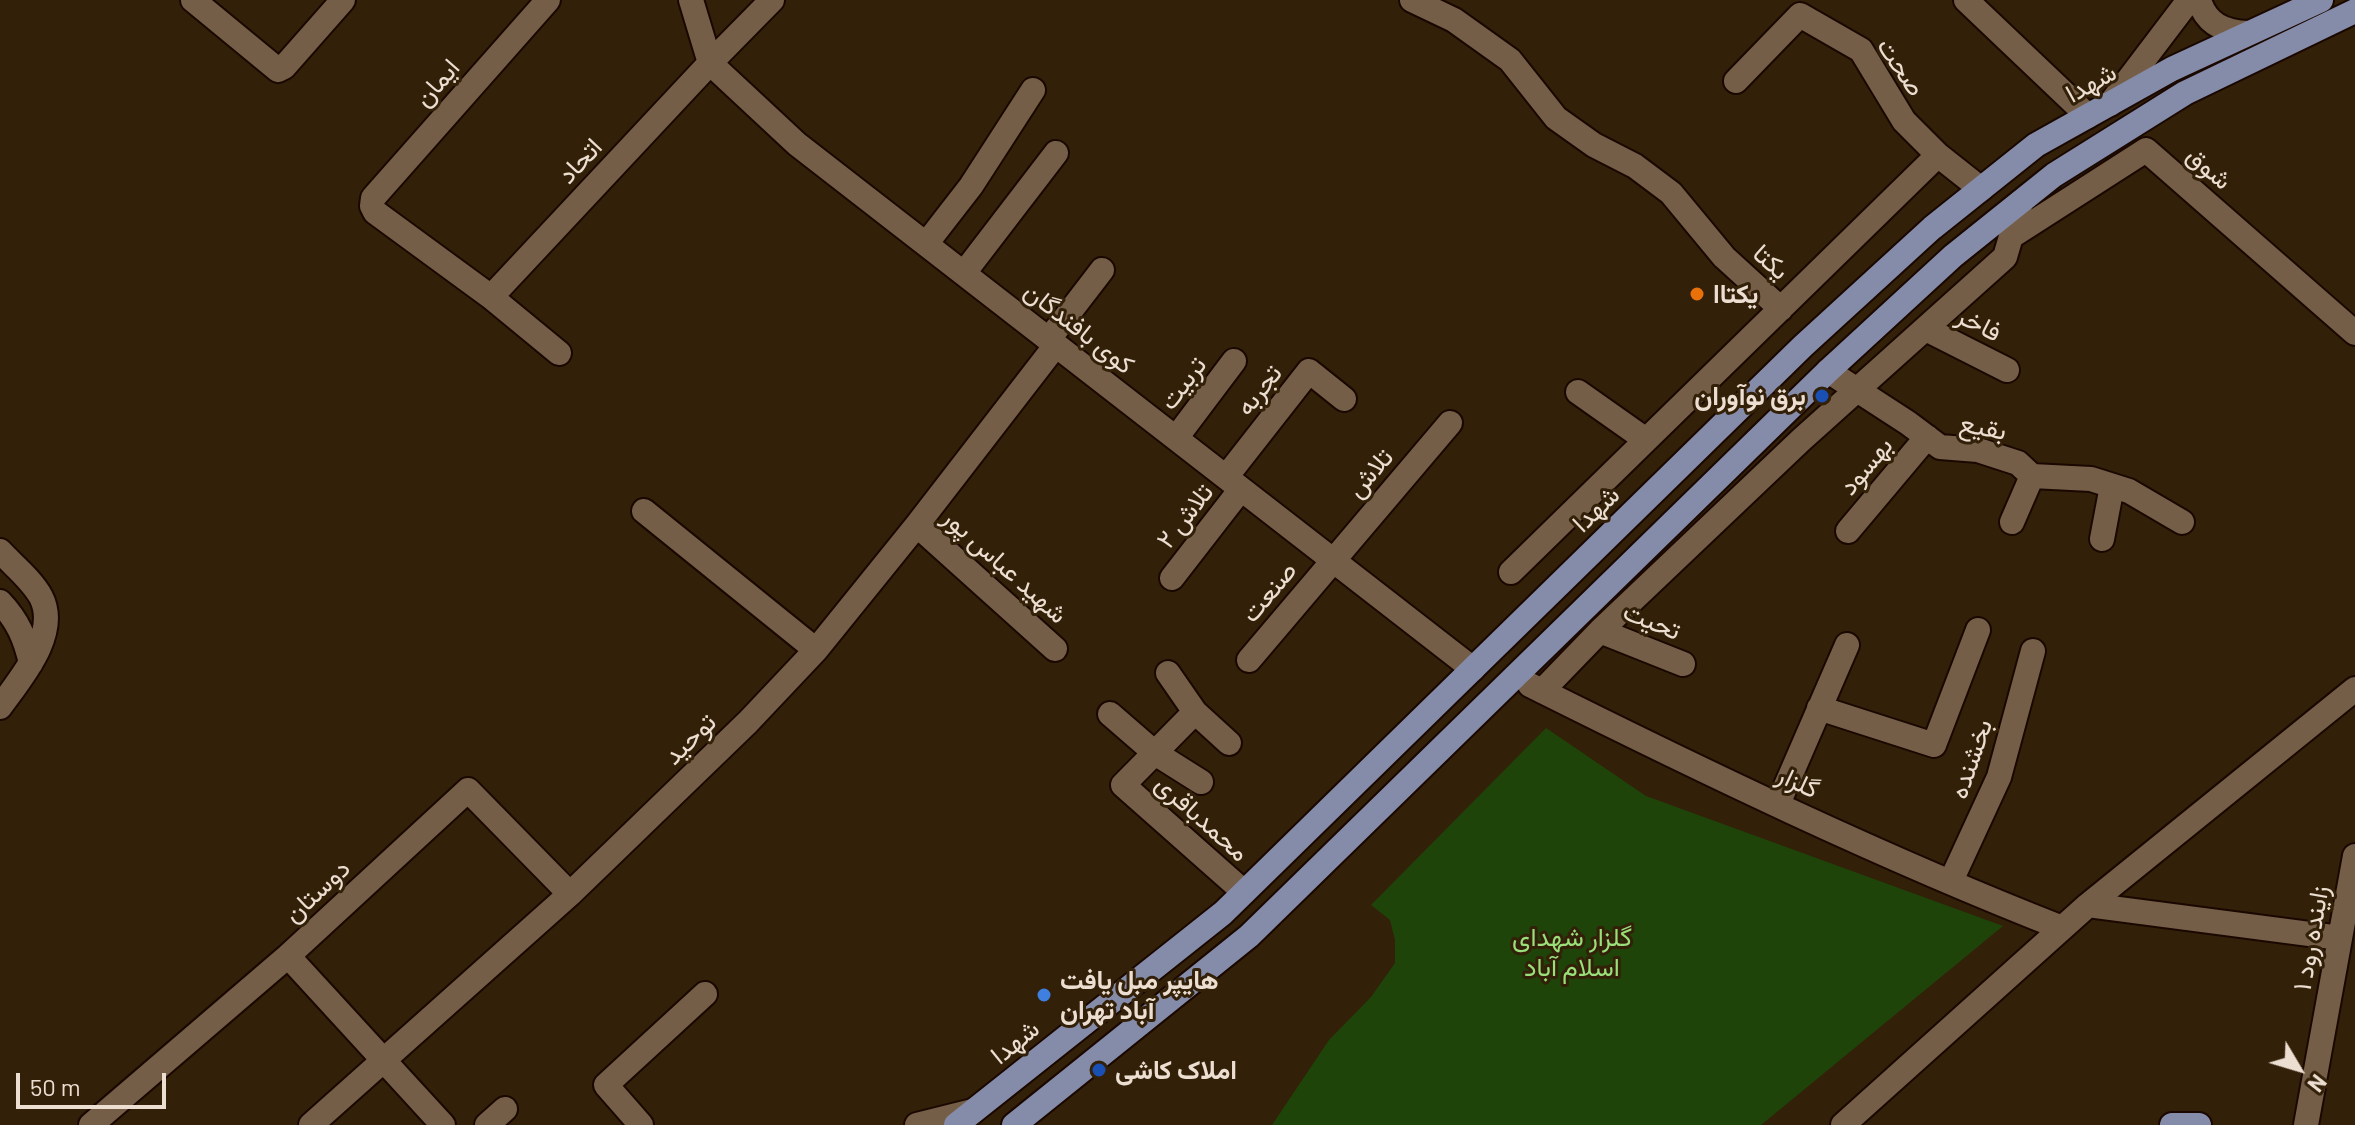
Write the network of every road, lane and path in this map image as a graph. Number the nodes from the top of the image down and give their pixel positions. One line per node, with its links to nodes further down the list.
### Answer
1 (193, 0): 2 (street)
2 (343, 0)
3 (548, 0): 28 (street, ایمان)
4 (691, 0): 13 (street)
5 (772, 0): 13 (street, اتحاد)
6 (1412, 0): 29 (street, یکتا)
7 (1966, 0): 19 (street)
8 (2189, 0): 18 (street)
9 (2199, 0): 12 (street)
10 (2321, 0): 12 (main road, شهدا)
11 (2355, 11): 17 (main road)
12 (2248, 33): 14 (main road, شهدا)
13 (710, 63): 25 (street, کوی بافندگان); 28 (street, اتحاد)
14 (2172, 69): 17 (main road); 18 (main road, شهدا)
15 (1736, 81): 21 (street, صحت)
16 (1033, 90): 25 (street)
17 (2185, 93): 23 (main road)
18 (2110, 104): 19 (main road, شهدا)
19 (2088, 116): 22 (main road, شهدا)
20 (1056, 153): 27 (street)
21 (1938, 155): 22 (street, صحت); 29 (street)
22 (1981, 189): 67 (main road, شهدا)
23 (2021, 202): 24 (street); 36 (main road)
24 (2012, 236): 30 (street); 31 (street, شوق)
25 (926, 244): 27 (street, کوی بافندگان)
26 (1102, 270): 32 (street, توحید)
27 (964, 273): 32 (street, کوی بافندگان)
28 (491, 297): 33 (street)
29 (1781, 309): 43 (street)
30 (1926, 329): 35 (street, فاخر); 37 (street)
31 (2355, 333)
32 (1053, 342): 42 (street, کوی بافندگان); 50 (street, توحید)
33 (559, 353)
34 (1234, 361): 42 (street, تربیت)
35 (2007, 370)
36 (1828, 371): 37 (street, بقیع); 69 (main road)
37 (1858, 388): 41 (street, بقیع); 59 (street)
38 (1578, 392): 43 (street)
39 (1344, 399): 45 (street, تجربه)
40 (1450, 423): 54 (street, تلاش)
41 (1927, 437): 44 (street, بقیع); 51 (street, بهسود)
42 (1176, 438): 45 (street, کوی بافندگان)
43 (1646, 440): 55 (street)
44 (2032, 476): 46 (street, بقیع); 48 (street)
45 (1234, 483): 54 (street, کوی بافندگان); 56 (street, تلاش ۲)
46 (2112, 486): 49 (street, بقیع); 52 (street)
47 (644, 511): 62 (street)
48 (2012, 522)
49 (2182, 522)
50 (917, 525): 61 (street, شهید عباس پور); 62 (street, توحید)
51 (1848, 531)
52 (2102, 539)
53 (0, 551): 65 (street)
54 (1332, 560): 64 (street, صنعت); 67 (street, کوی بافندگان)
55 (1511, 572)
56 (1172, 578)
57 (0, 602): 65 (street)
58 (1978, 630): 73 (street)
59 (1600, 631): 66 (street, تحیت); 71 (street)
60 (1847, 645): 73 (street)
61 (1055, 649)
62 (816, 650): 83 (street, توحید)
63 (2033, 651): 81 (street, بخشنده)
64 (1249, 660)
65 (31, 663): 72 (street)
66 (1683, 664)
67 (1473, 669): 82 (main road, شهدا)
68 (1168, 673): 74 (street)
69 (1514, 677): 71 (street, گلزار); 96 (main road)
70 (2355, 689): 84 (street)
71 (1542, 691): 79 (street, گلزار)
72 (0, 707)
73 (1819, 708): 79 (street)
74 (1195, 712): 76 (street); 77 (street)
75 (1110, 714): 77 (street)
76 (1229, 743)
77 (1155, 753): 78 (street); 82 (street, محمدباقری)
78 (1201, 782)
79 (1778, 804): 81 (street, گلزار)
80 (2355, 856): 86 (street, زاینده رود ۱)
81 (1951, 881): 85 (street, گلزار)
82 (1244, 892): 90 (main road, شهدا)
83 (570, 894): 87 (street, دوستان); 89 (street, توحید)
84 (2088, 905): 85 (street); 86 (street)
85 (2062, 928): 97 (street)
86 (2340, 938): 100 (street, زاینده رود ۱)
87 (288, 956): 89 (street); 91 (street, دوستان)
88 (705, 994): 94 (street)
89 (385, 1059): 92 (street, توحید); 93 (street)
90 (965, 1118): 95 (street)
91 (91, 1125)
92 (311, 1125)
93 (443, 1125)
94 (641, 1125)
95 (917, 1125)
96 (1014, 1125)
97 (1843, 1125)
98 (2172, 1125): 99 (main road)
99 (2199, 1125)
100 (2306, 1125)

